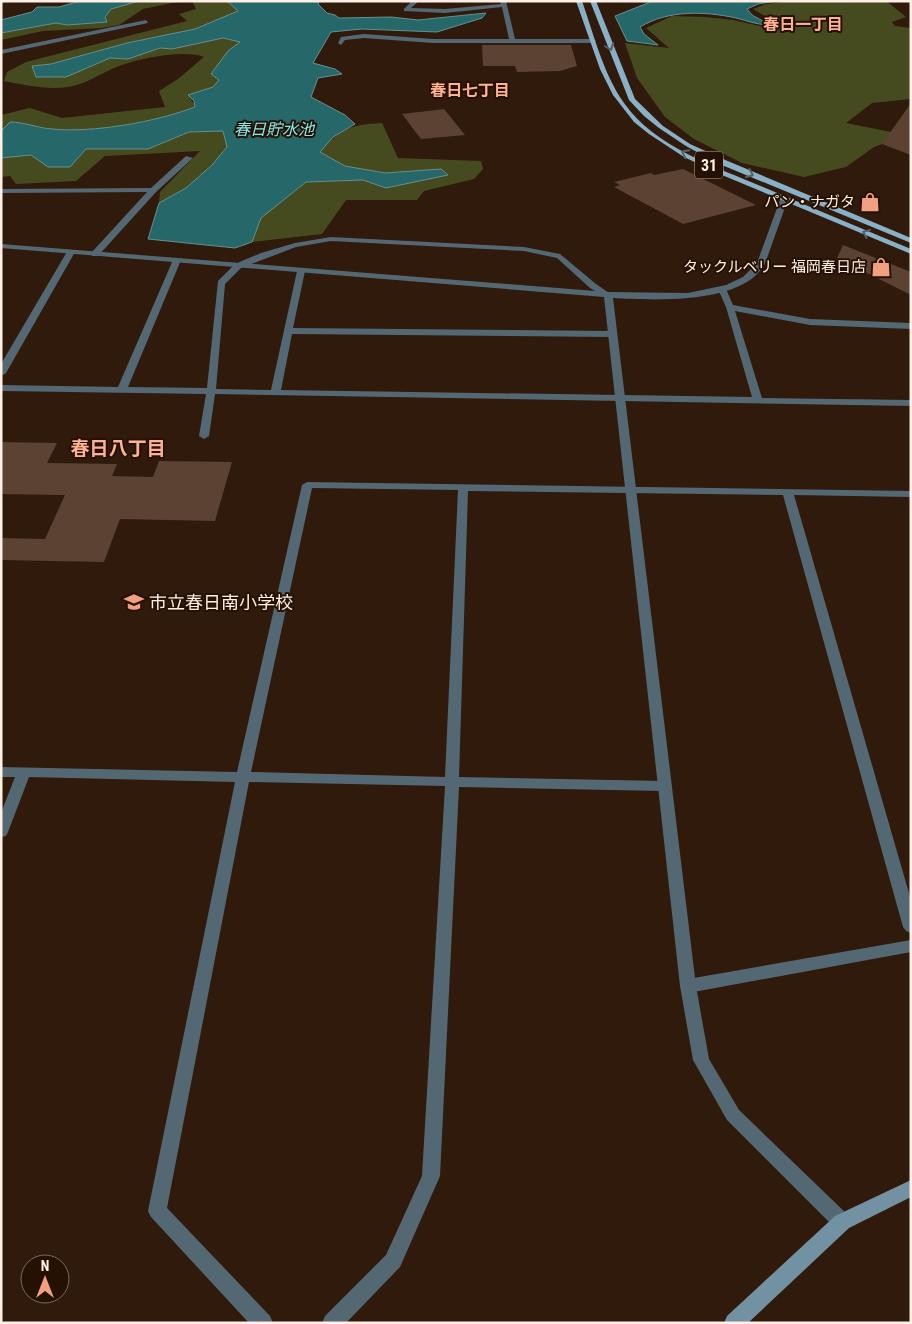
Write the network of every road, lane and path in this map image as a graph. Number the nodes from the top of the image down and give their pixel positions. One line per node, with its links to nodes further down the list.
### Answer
1 (416, 1): 4 (street)
2 (579, 1): 7 (main road, 31)
3 (593, 1): 14 (main road, 31, one-way to 14)
4 (503, 3): 6 (street)
5 (146, 22): 9 (street)
6 (512, 40): 7 (street); 8 (street)
7 (594, 41): 13 (main road, 31, one-way to 7)
8 (341, 43)
9 (1, 52)
10 (189, 158): 11 (street)
11 (153, 190): 12 (street); 18 (street)
12 (1, 191)
13 (784, 199): 17 (main road, 31, one-way to 13); 22 (street)
14 (911, 241)
15 (1, 246): 16 (street)
16 (71, 252): 18 (street); 28 (street)
17 (911, 252)
18 (95, 254): 19 (street)
19 (177, 260): 20 (street); 30 (street)
20 (238, 266): 21 (street); 23 (street); 31 (street)
21 (301, 270): 23 (street); 26 (street)
22 (722, 290): 23 (street); 24 (street)
23 (608, 295): 27 (street)
24 (730, 307): 25 (street); 34 (street)
25 (911, 326)
26 (289, 331): 27 (street); 32 (street)
27 (612, 334): 33 (street)
28 (1, 373)
29 (1, 388): 30 (street)
30 (122, 390): 31 (street)
31 (211, 392): 32 (street); 36 (street)
32 (275, 393): 33 (street)
33 (619, 398): 34 (street); 38 (street)
34 (758, 400): 35 (street)
35 (911, 403)
36 (204, 436)
37 (463, 488): 38 (street); 43 (street); 44 (street)
38 (631, 490): 39 (street); 45 (street)
39 (788, 493): 40 (street); 47 (street)
40 (911, 494)
41 (1, 772): 42 (street)
42 (24, 772): 43 (street); 46 (street)
43 (243, 777): 44 (street); 52 (street)
44 (452, 782): 45 (street); 53 (street)
45 (664, 786): 49 (street)
46 (1, 832)
47 (911, 927)
48 (911, 946): 49 (street)
49 (688, 986): 51 (street)
50 (911, 1188): 51 (main road)
51 (842, 1222): 54 (main road)
52 (264, 1323)
53 (332, 1323)
54 (734, 1323)

